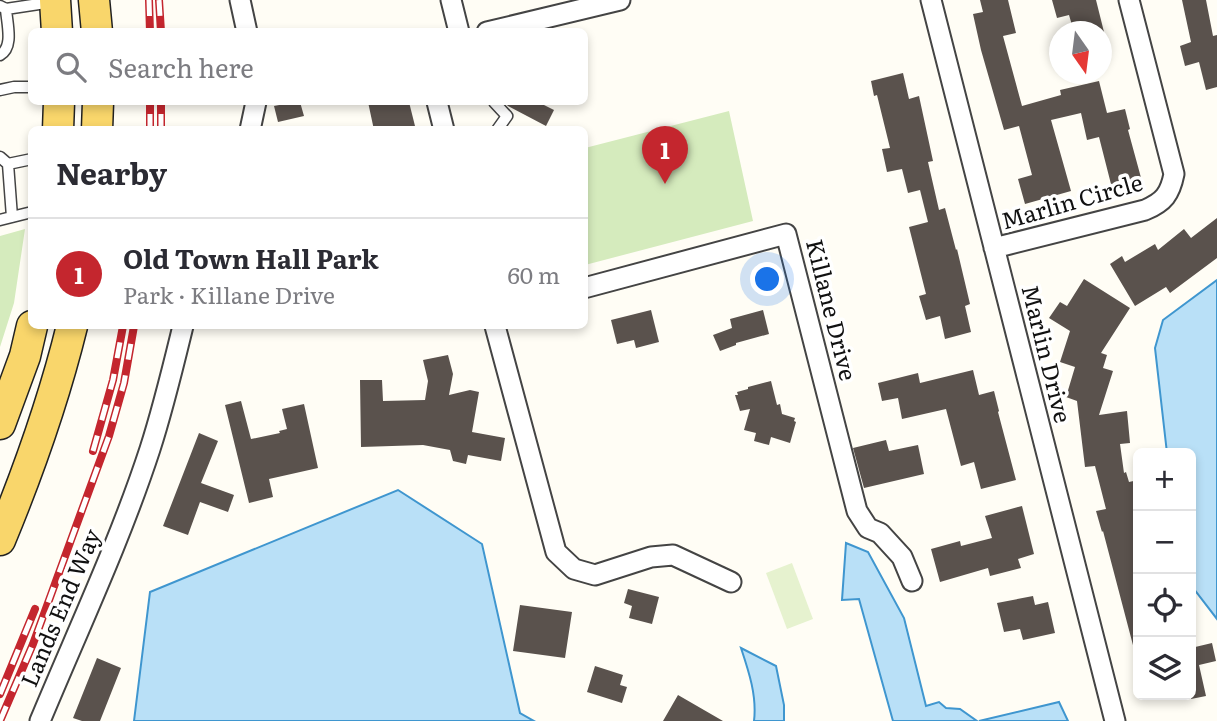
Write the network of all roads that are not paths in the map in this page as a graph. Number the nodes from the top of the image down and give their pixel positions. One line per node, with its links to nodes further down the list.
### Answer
1 (94, 0): 10 (main road)
2 (240, 0): 11 (street)
3 (451, 0): 12 (street)
4 (620, 0): 13 (street)
5 (930, 0): 32 (street, Marlin Drive)
6 (1129, 0): 32 (street, Marlin Circle)
7 (55, 1): 8 (lane); 9 (main road)
8 (3, 8): 14 (lane)
9 (57, 28)
10 (97, 28)
11 (246, 28)
12 (458, 28)
13 (506, 28)
14 (0, 55)
15 (28, 87): 16 (lane)
16 (0, 90)
17 (59, 105): 22 (main road)
18 (99, 105): 23 (main road)
19 (255, 105): 24 (street)
20 (438, 105): 25 (street)
21 (497, 105): 26 (lane)
22 (58, 126)
23 (97, 126)
24 (251, 126)
25 (443, 126)
26 (500, 126)
27 (28, 159): 28 (lane)
28 (4, 161): 30 (lane)
29 (28, 213): 30 (lane)
30 (12, 217): 31 (lane)
31 (0, 220)
32 (994, 248): 43 (street, Marlin Drive)
33 (588, 287): 40 (street, Killane Drive)
34 (31, 329): 38 (main road)
35 (71, 329): 39 (main road)
36 (182, 329): 42 (street, Lands End Way)
37 (496, 329): 41 (street)
38 (0, 424)
39 (0, 540)
40 (912, 581)
41 (731, 582)
42 (40, 721)
43 (1115, 721)

